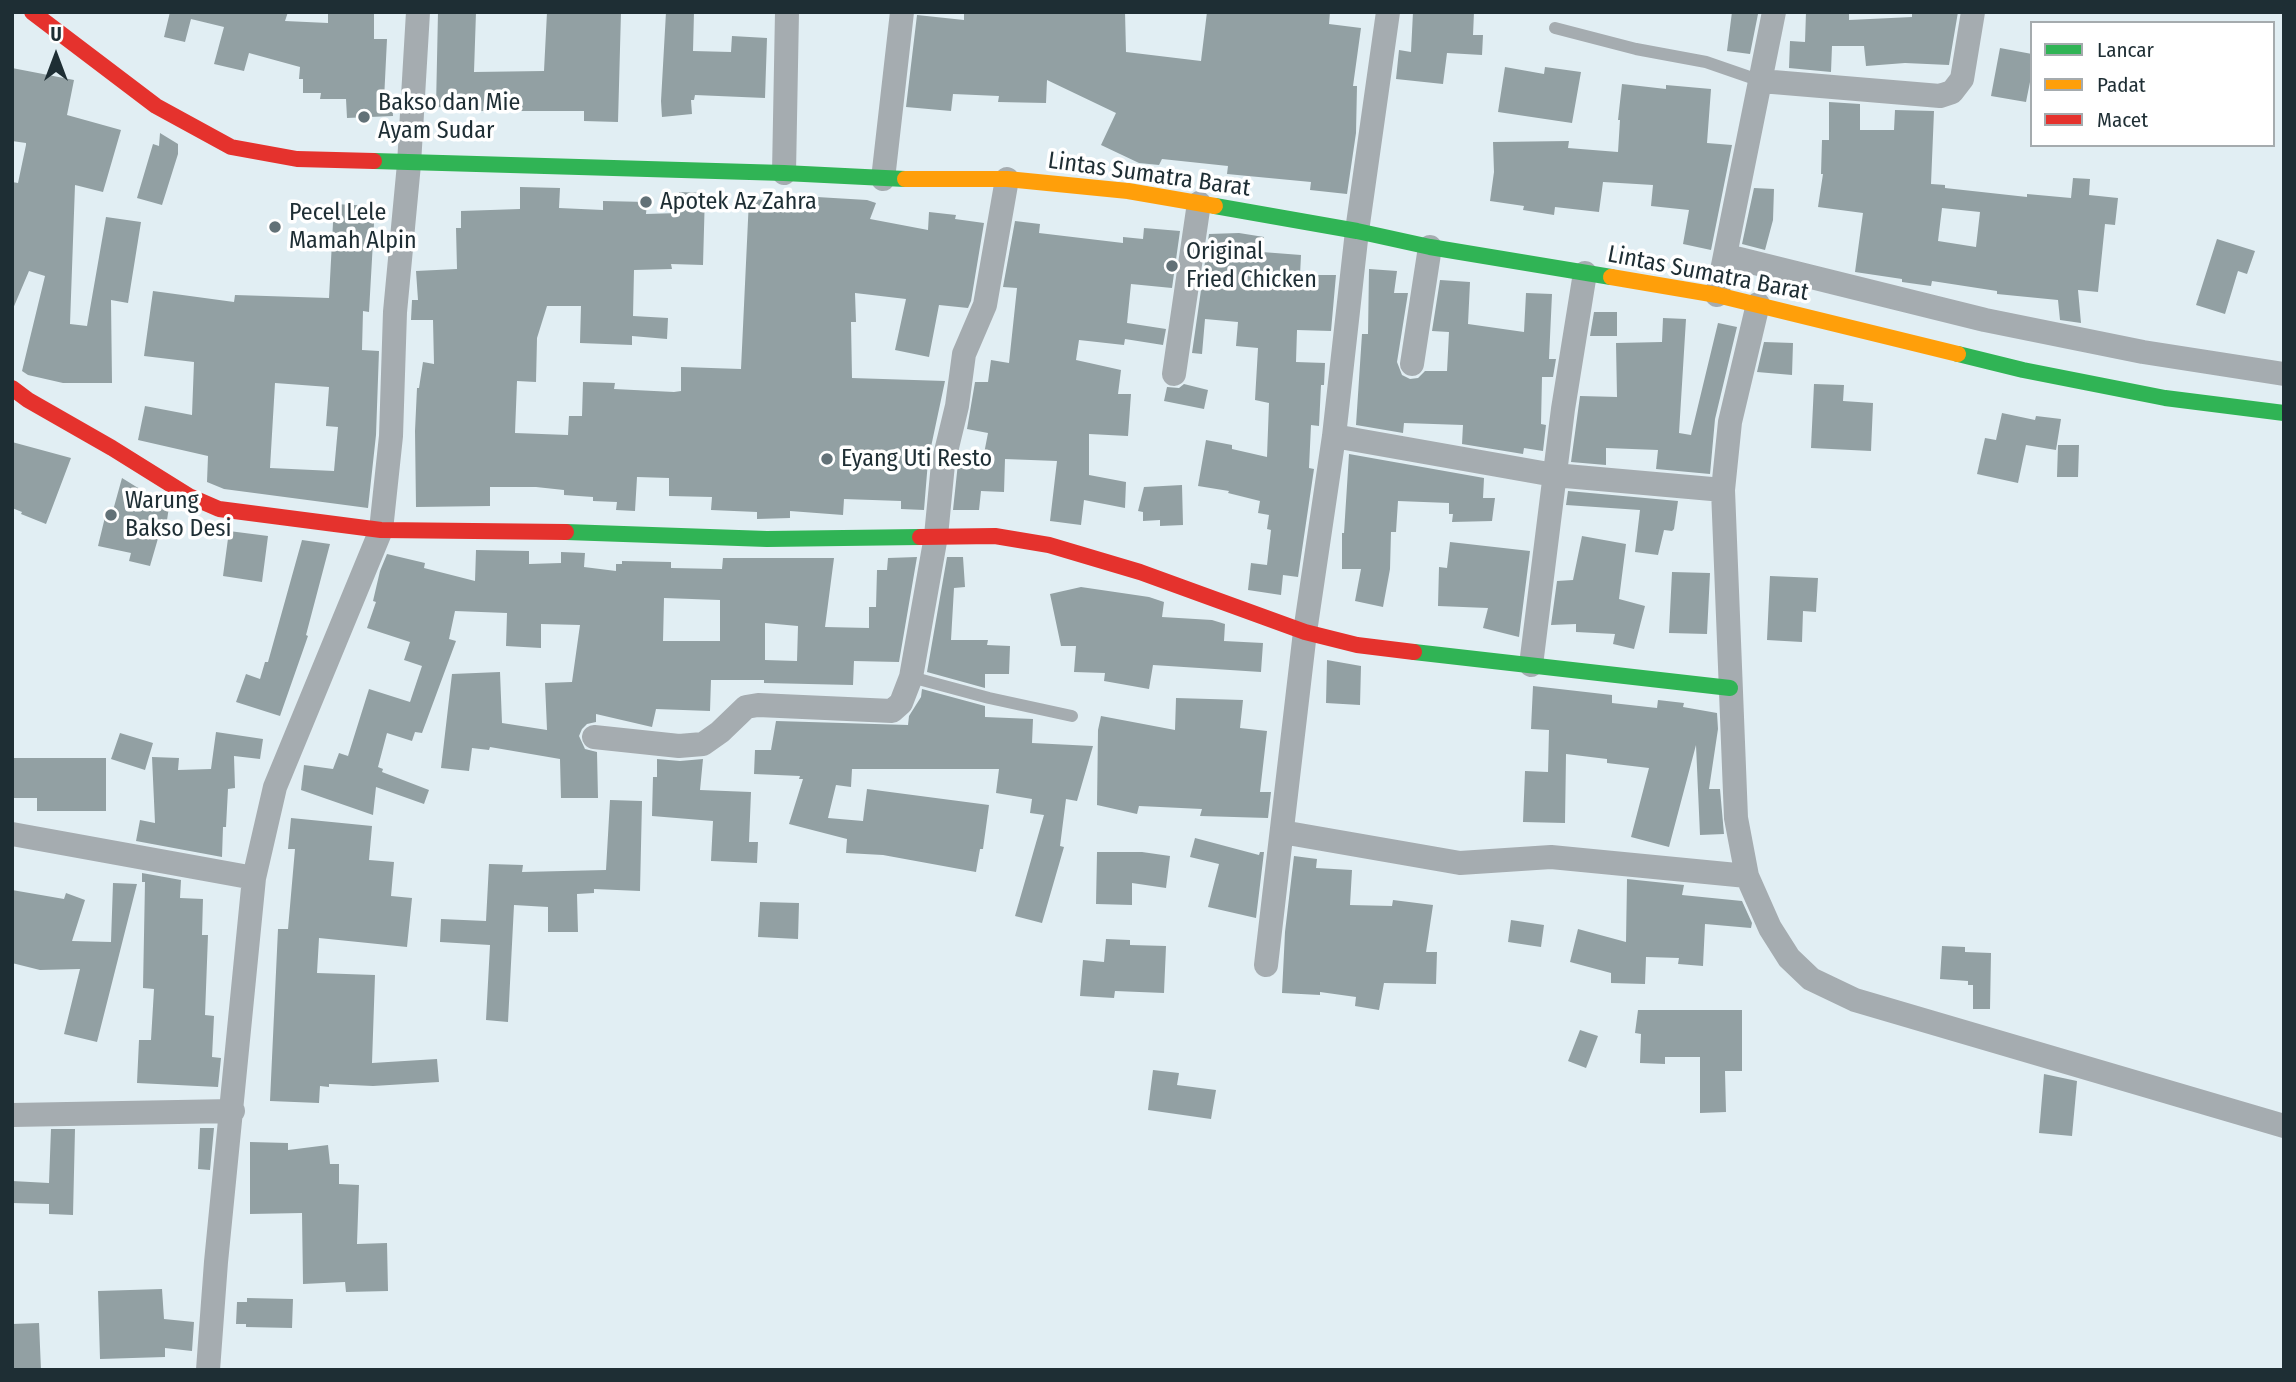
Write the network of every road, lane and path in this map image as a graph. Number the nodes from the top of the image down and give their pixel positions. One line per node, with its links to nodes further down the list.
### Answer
1 (32, 12): 10 (main road, Lintas Sumatra Barat)
2 (418, 12): 10 (street)
3 (787, 12): 11 (street)
4 (902, 12): 12 (street)
5 (1388, 12): 15 (street)
6 (1774, 12): 9 (street)
7 (1973, 12): 9 (street)
8 (1555, 28): 9 (lane)
9 (1761, 81): 17 (street)
10 (409, 164): 11 (main road, Lintas Sumatra Barat); 29 (street)
11 (784, 173): 12 (main road, Lintas Sumatra Barat)
12 (883, 179): 13 (main road, Lintas Sumatra Barat)
13 (1007, 179): 14 (main road, Lintas Sumatra Barat); 30 (street)
14 (1199, 203): 15 (main road, Lintas Sumatra Barat); 22 (street)
15 (1357, 231): 16 (main road, Lintas Sumatra Barat); 26 (street)
16 (1430, 247): 18 (main road, Lintas Sumatra Barat); 21 (street)
17 (1727, 257): 19 (street); 23 (street)
18 (1585, 273): 19 (main road, Lintas Sumatra Barat); 27 (street)
19 (1717, 295): 20 (main road, Lintas Sumatra Barat)
20 (1758, 304): 25 (main road, Lintas Sumatra Barat); 28 (street)
21 (1412, 364)
22 (1174, 374)
23 (2284, 374)
24 (12, 388): 29 (main road)
25 (2284, 413)
26 (1334, 436): 27 (street); 31 (street)
27 (1554, 475): 28 (street); 32 (street)
28 (1723, 490): 34 (street)
29 (381, 530): 30 (main road); 40 (street)
30 (936, 536): 31 (main road); 33 (street)
31 (1305, 632): 32 (main road); 37 (street)
32 (1531, 665): 34 (main road)
33 (911, 677): 35 (lane); 36 (street)
34 (1730, 688): 39 (street)
35 (1072, 716)
36 (594, 737)
37 (1282, 832): 39 (street); 41 (street)
38 (12, 834): 40 (street)
39 (1748, 876): 44 (street)
40 (254, 878): 42 (street)
41 (1266, 965)
42 (233, 1111): 43 (street); 45 (street)
43 (12, 1115)
44 (2284, 1126)
45 (208, 1370)

